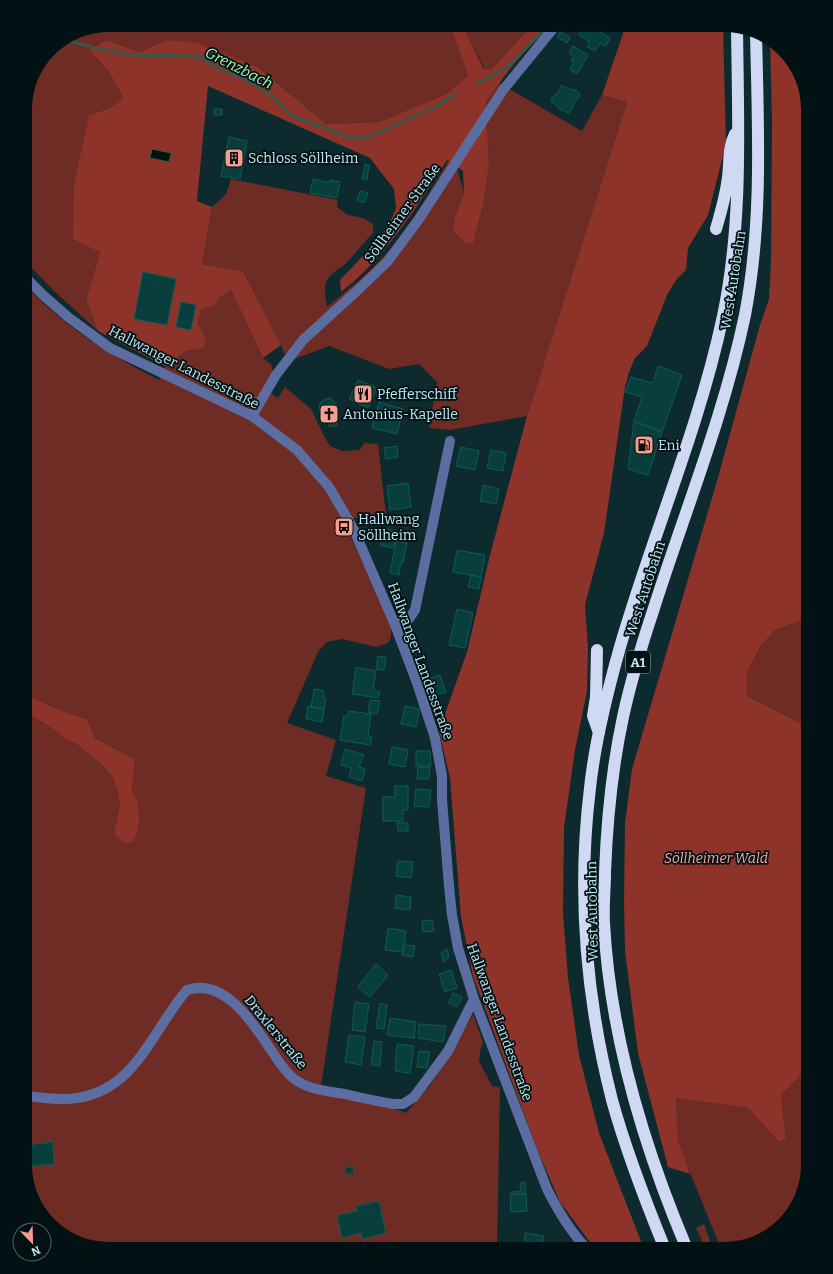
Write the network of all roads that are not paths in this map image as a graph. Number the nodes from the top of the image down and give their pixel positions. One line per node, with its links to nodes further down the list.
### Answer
1 (550, 32): 7 (street, Söllheimer Straße)
2 (737, 33): 4 (highway, West Autobahn / A1)
3 (756, 39): 16 (highway, West Autobahn / A1)
4 (738, 128): 5 (highway); 11 (highway, West Autobahn / A1)
5 (716, 229)
6 (32, 284): 7 (street, Hallwanger Landesstraße)
7 (252, 416): 9 (street, Hallwanger Landesstraße)
8 (450, 441): 9 (street)
9 (395, 625): 12 (street, Hallwanger Landesstraße)
10 (598, 650): 11 (highway)
11 (599, 734): 15 (highway, West Autobahn / A1)
12 (474, 998): 13 (street, Draxlerstraße); 14 (street, Hallwanger Landesstraße)
13 (32, 1097)
14 (580, 1242)
15 (662, 1242)
16 (684, 1242)

